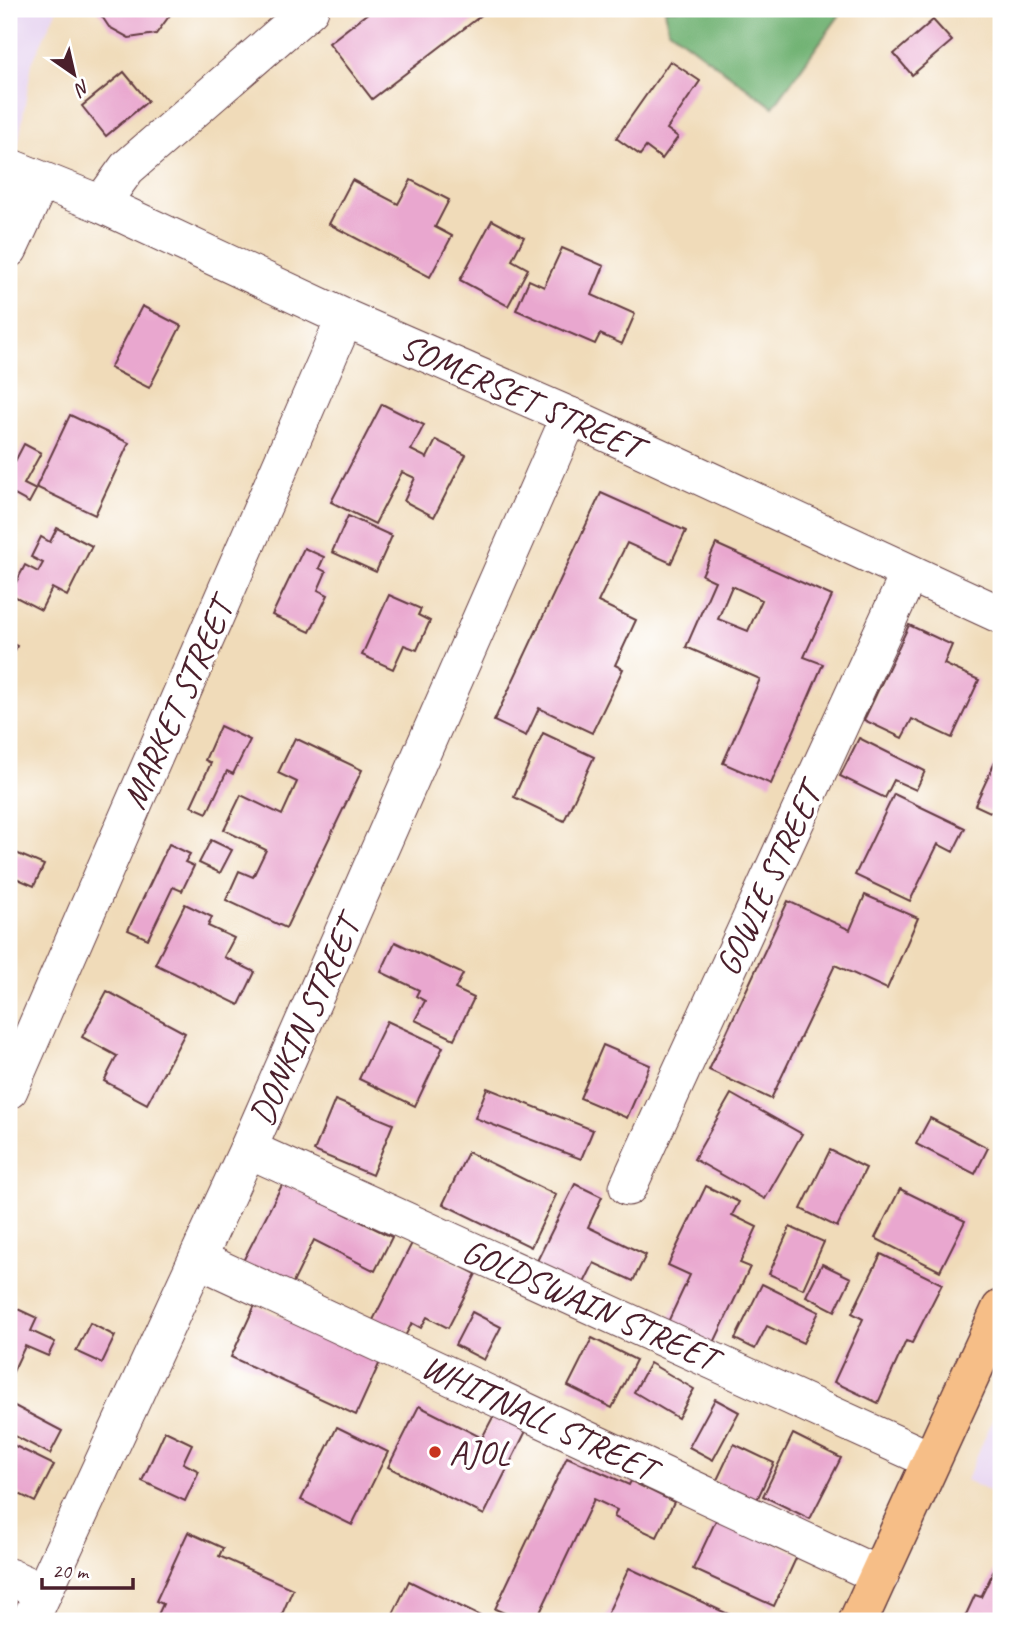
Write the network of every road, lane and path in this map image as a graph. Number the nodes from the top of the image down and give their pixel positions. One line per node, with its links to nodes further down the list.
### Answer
1 (310, 9): 3 (street)
2 (24, 174): 3 (street, SOMERSET STREET); 4 (street)
3 (101, 204): 5 (street, SOMERSET STREET)
4 (9, 249)
5 (345, 318): 6 (street, SOMERSET STREET); 9 (street, MARKET STREET)
6 (570, 416): 7 (street, SOMERSET STREET); 11 (street, DONKIN STREET)
7 (909, 573): 8 (street, SOMERSET STREET); 12 (street, GOWIE STREET)
8 (1001, 615)
9 (17, 1048): 10 (street, MARKET STREET)
10 (9, 1090)
11 (248, 1149): 13 (street, DONKIN STREET); 15 (street, GOLDSWAIN STREET)
12 (628, 1187)
13 (198, 1259): 16 (street, WHITNALL STREET); 18 (street, DONKIN STREET)
14 (1001, 1309): 15 (main road)
15 (931, 1460): 16 (main road)
16 (880, 1576): 19 (main road)
17 (9, 1577): 18 (street)
18 (37, 1607)
19 (858, 1621)

